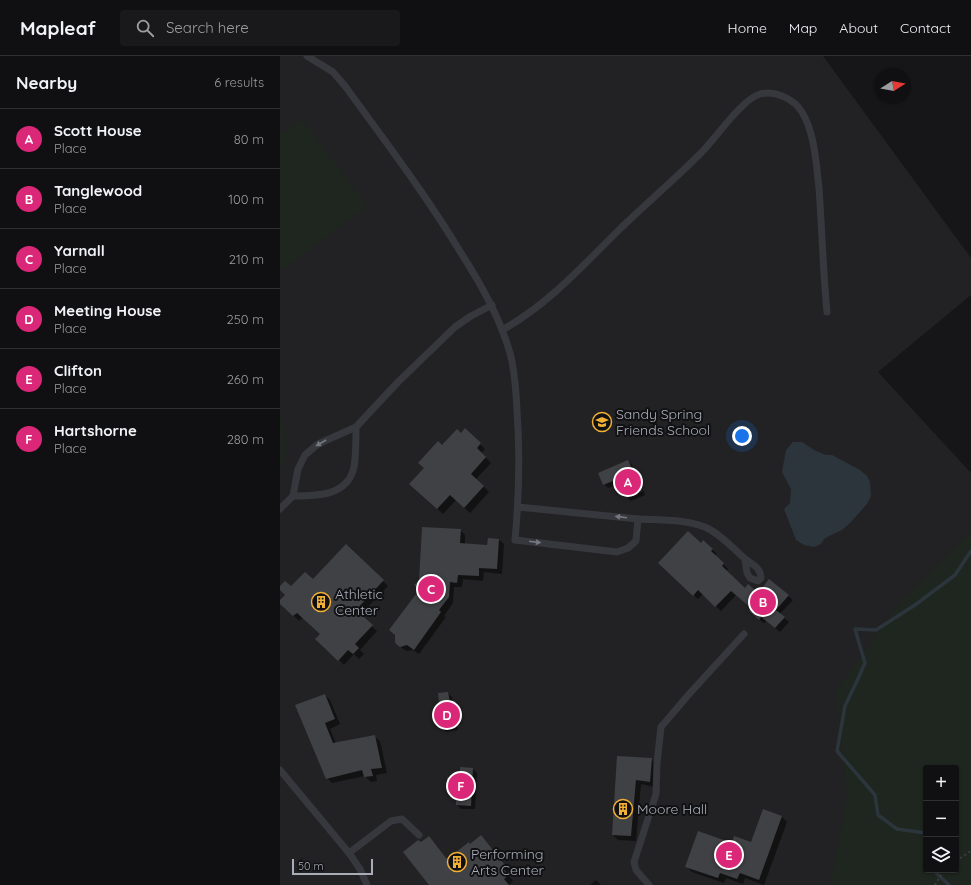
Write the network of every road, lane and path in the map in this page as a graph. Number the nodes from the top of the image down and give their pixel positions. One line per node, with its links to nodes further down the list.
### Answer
1 (307, 56): 2 (lane)
2 (492, 305): 4 (lane); 5 (lane)
3 (827, 312): 4 (lane)
4 (502, 330): 7 (lane)
5 (356, 427): 6 (lane, one-way to 6); 6 (lane)
6 (293, 496): 8 (lane)
7 (518, 507): 9 (lane, one-way to 7); 9 (lane, one-way to 9)
8 (280, 509)
9 (638, 519): 10 (lane)
10 (745, 559)
11 (744, 634): 20 (lane)
12 (280, 770): 15 (lane)
13 (419, 834): 15 (lane)
14 (971, 851): 16 (path)
15 (349, 853): 19 (lane)
16 (959, 859)
17 (942, 873): 18 (path)
18 (936, 884)
19 (367, 885)
20 (649, 885)

